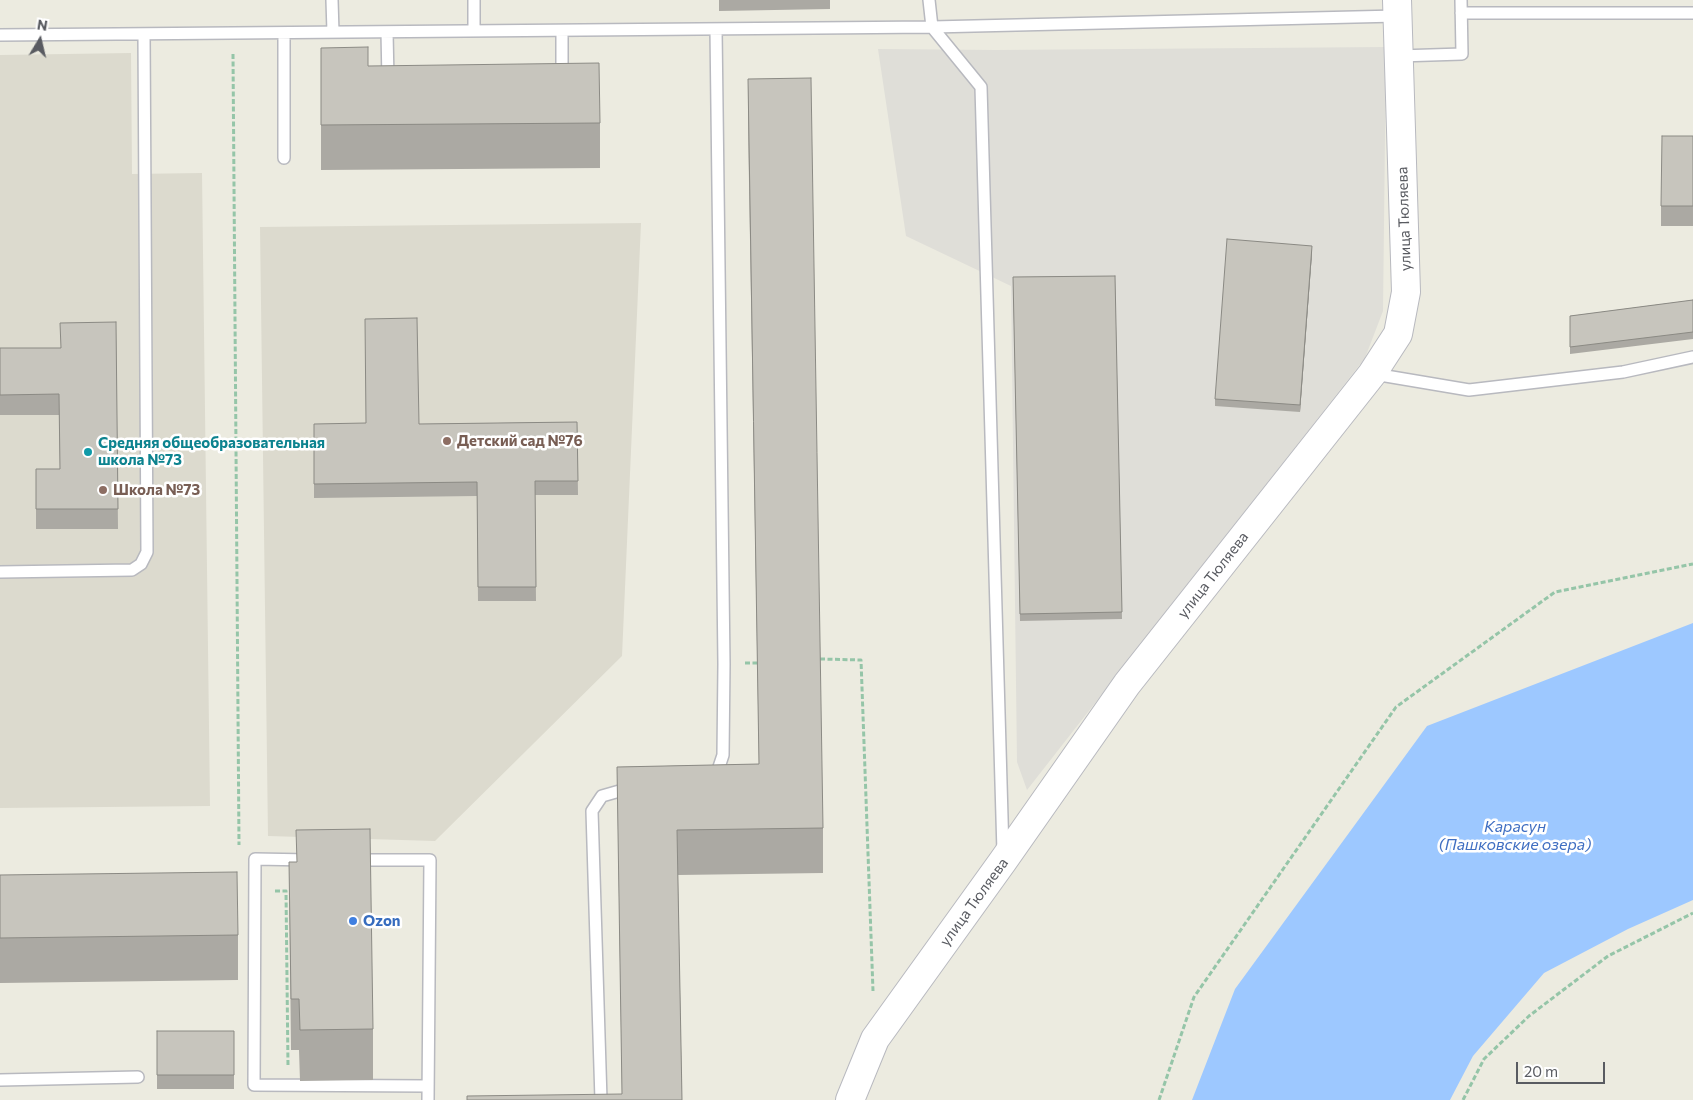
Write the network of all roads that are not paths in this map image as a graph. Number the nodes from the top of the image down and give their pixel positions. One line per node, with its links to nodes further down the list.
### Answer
1 (332, 0): 14 (lane)
2 (474, 0): 12 (lane)
3 (929, 0): 10 (lane)
4 (1461, 0): 7 (lane)
5 (1517, 0): 8 (lane)
6 (1397, 8): 10 (lane); 19 (street, улица Тюляева)
7 (1461, 13): 8 (lane); 19 (lane)
8 (1517, 13): 9 (lane)
9 (1693, 14)
10 (932, 27): 11 (lane); 30 (lane)
11 (716, 29): 13 (lane); 26 (lane)
12 (474, 31): 13 (lane); 15 (lane)
13 (562, 31): 20 (lane)
14 (333, 32): 15 (lane); 16 (lane)
15 (387, 32): 21 (lane)
16 (284, 33): 17 (lane); 22 (lane)
17 (144, 34): 18 (lane); 25 (lane)
18 (0, 35)
19 (1399, 56): 24 (street, улица Тюляева)
20 (562, 88)
21 (398, 89)
22 (284, 158)
23 (1693, 357): 24 (lane)
24 (1372, 374): 30 (street, улица Тюляева)
25 (0, 572)
26 (702, 784)
27 (641, 790): 35 (lane)
28 (323, 860): 33 (lane)
29 (343, 860): 33 (lane)
30 (1003, 861): 36 (street, улица Тюляева)
31 (138, 1077): 32 (lane)
32 (0, 1080)
33 (428, 1086): 34 (lane)
34 (428, 1100)
35 (601, 1100)
36 (850, 1100)

